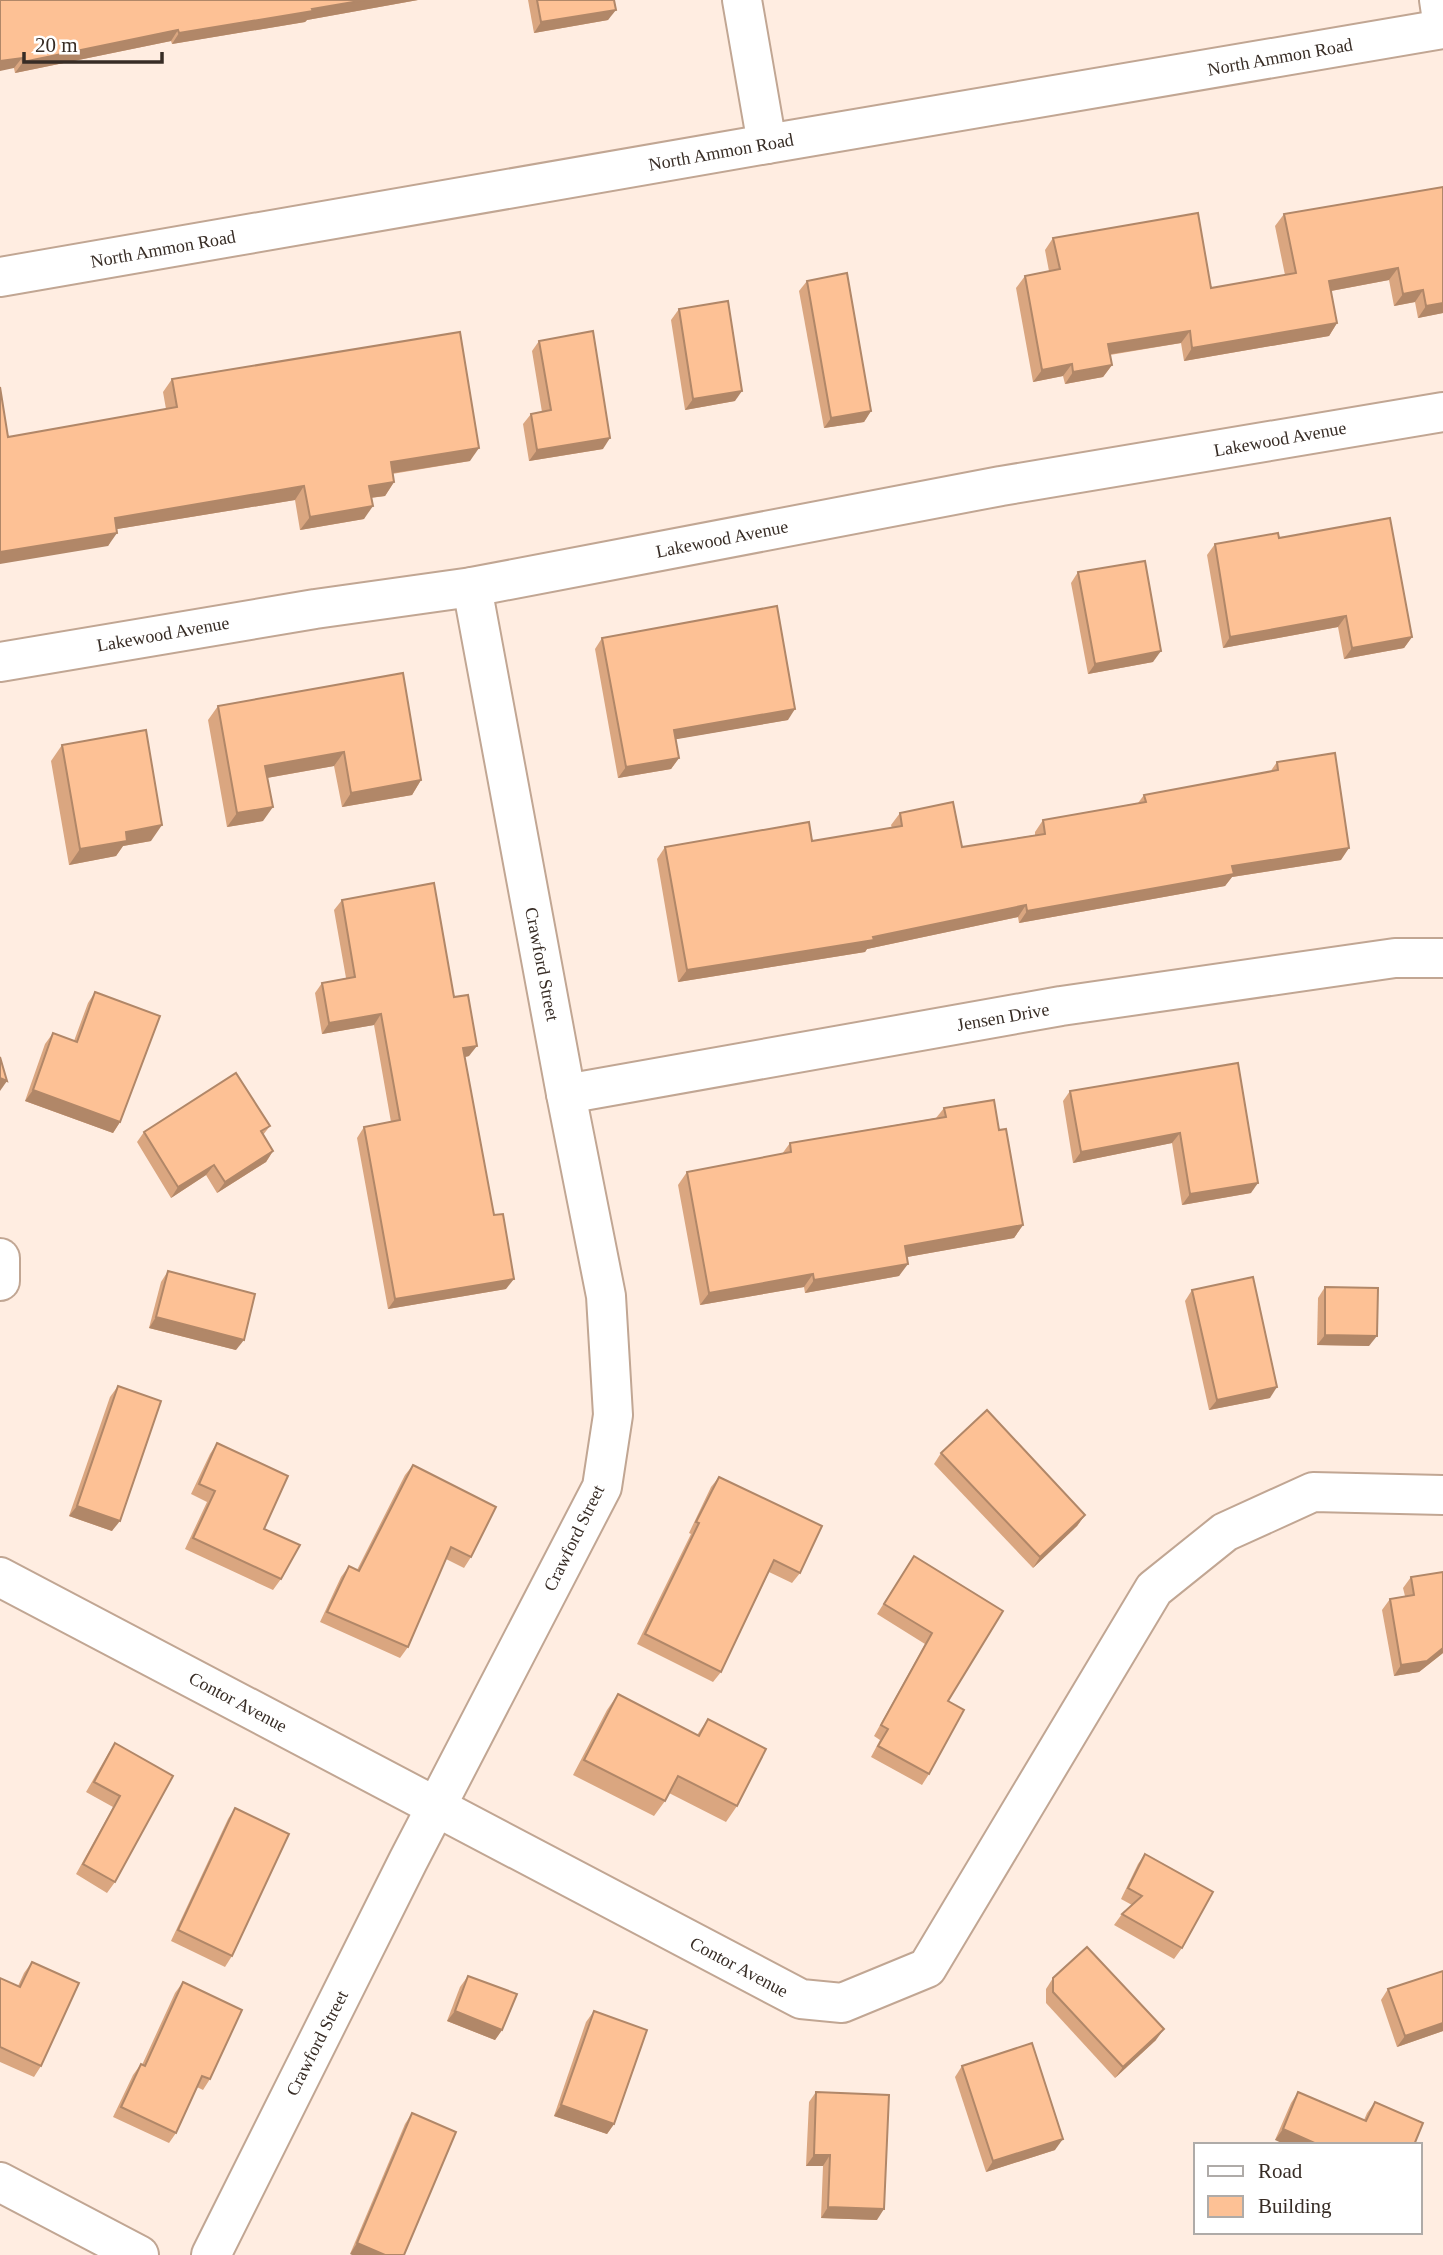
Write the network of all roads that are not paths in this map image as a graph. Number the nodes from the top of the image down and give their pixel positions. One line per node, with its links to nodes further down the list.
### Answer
1 (742, 0): 4 (street)
2 (1438, 0): 3 (street)
3 (1443, 28): 4 (street, North Ammon Road)
4 (767, 144): 5 (street, North Ammon Road)
5 (0, 277)
6 (1443, 412): 7 (street, Lakewood Avenue)
7 (472, 587): 8 (street, Lakewood Avenue); 10 (street, Crawford Street)
8 (0, 662)
9 (1443, 958): 10 (street, Jensen Drive)
10 (566, 1094): 15 (street, Crawford Street)
11 (1, 1258): 12 (street)
12 (0, 1282)
13 (1443, 1495): 15 (street, Contor Avenue)
14 (0, 1577): 15 (street, Contor Avenue)
15 (436, 1807): 18 (street, Crawford Street)
16 (0, 2182): 17 (street)
17 (139, 2255)
18 (211, 2255)

